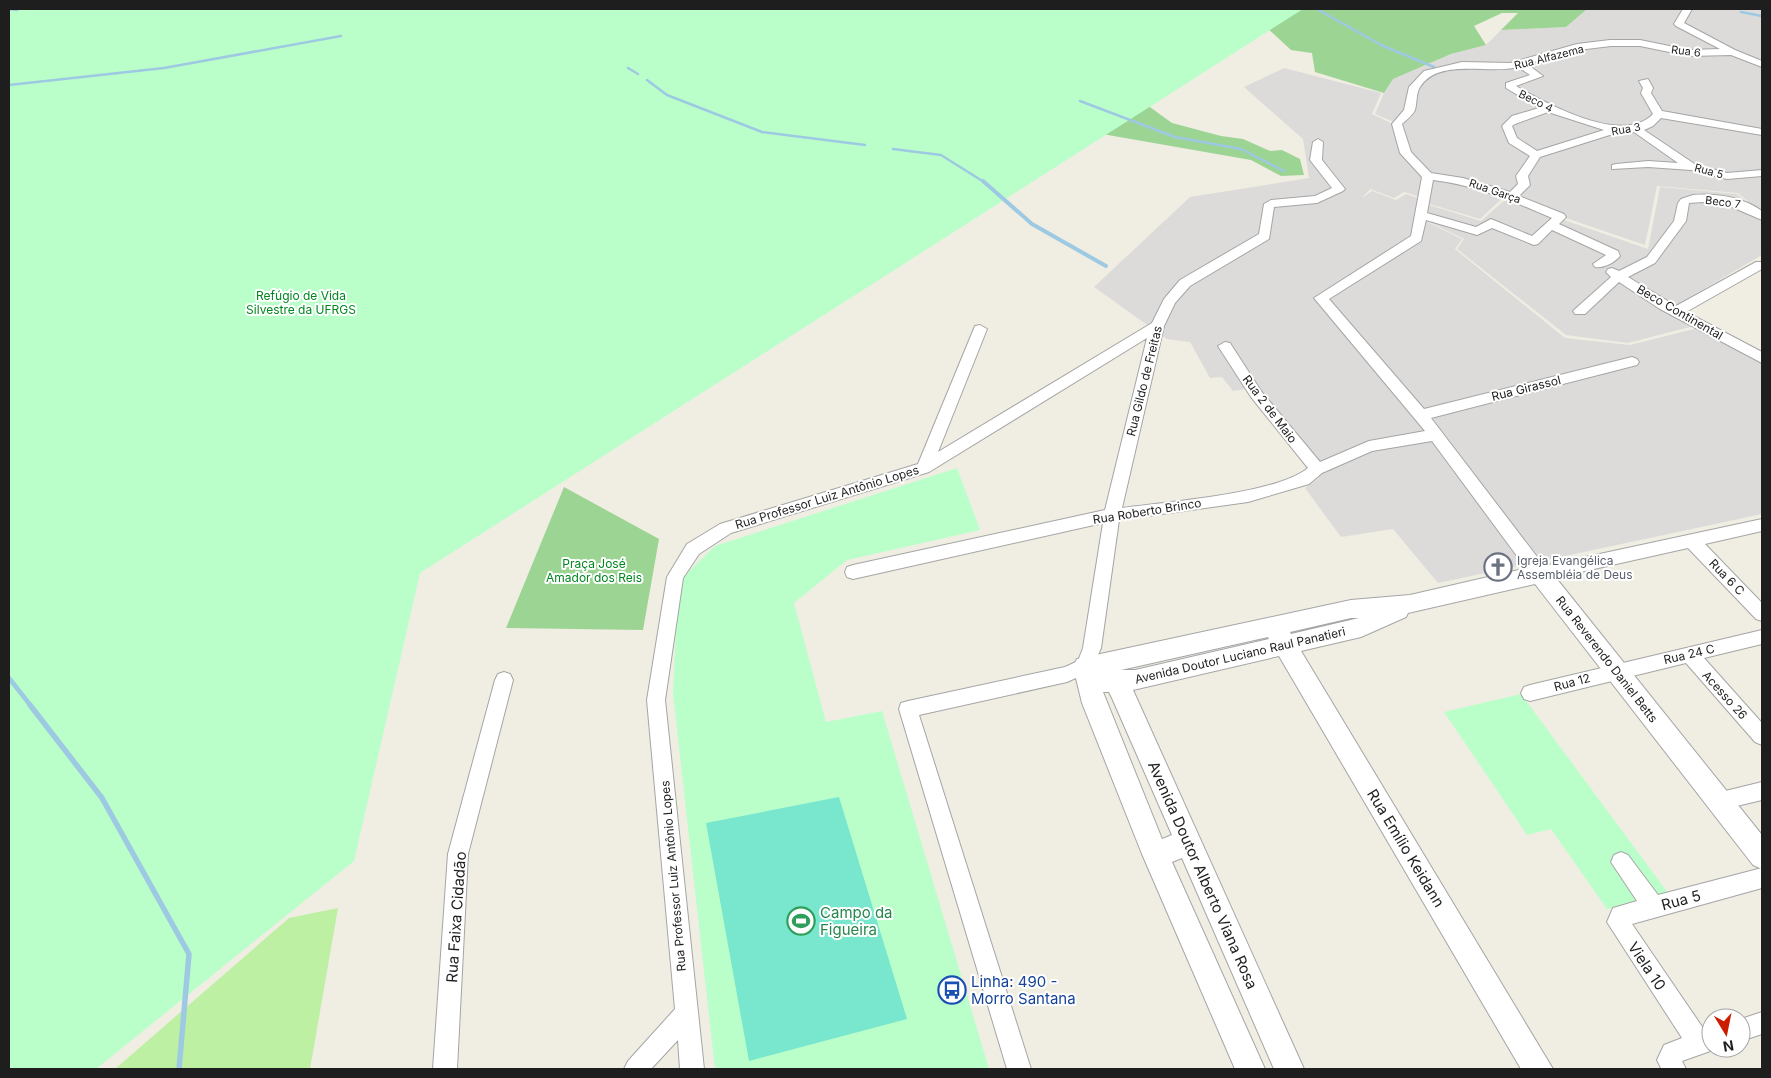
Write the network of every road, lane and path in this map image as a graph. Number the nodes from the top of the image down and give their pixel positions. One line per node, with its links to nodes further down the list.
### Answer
1 (1687, 9): 3 (street)
2 (1640, 43): 3 (street, Rua 6); 4 (street, Rua Alfazema)
3 (1732, 52): 5 (street)
4 (1520, 63): 7 (street, Beco 4); 17 (street, Rua Alfazema)
5 (1762, 64)
6 (1644, 81): 8 (street)
7 (1547, 108): 9 (street, Beco 4); 13 (street)
8 (1658, 114): 10 (street, Rua 3); 11 (street)
9 (1615, 130): 10 (street, Rua 3); 13 (street, Rua 3)
10 (1636, 130): 15 (street, Rua 5)
11 (1762, 132)
12 (1318, 142): 27 (street, Rua Gildo de Freitas)
13 (1536, 155): 18 (street)
14 (1616, 167): 15 (street)
15 (1692, 168): 16 (street, Rua 5)
16 (1762, 173)
17 (1428, 176): 18 (street, Rua Garça); 19 (street)
18 (1512, 196): 21 (street, Rua Garça)
19 (1421, 215): 21 (street); 24 (street)
20 (1762, 216): 23 (street, Beco 7)
21 (1555, 221): 23 (street, Beco Continental)
22 (1760, 265): 26 (street)
23 (1619, 276): 25 (street); 26 (street, Beco Continental)
24 (1322, 298): 32 (street, Rua Reverendo Daniel Betts)
25 (1580, 311)
26 (1676, 312): 30 (street, Beco Continental)
27 (1157, 326): 34 (street, Rua Professor Luiz Antônio Lopes); 36 (street, Rua Gildo de Freitas)
28 (980, 329): 34 (street)
29 (1225, 346): 35 (street, Rua 2 de Maio)
30 (1762, 358)
31 (1632, 362): 32 (street, Rua Girassol)
32 (1421, 415): 33 (street, Rua Reverendo Daniel Betts)
33 (1435, 435): 35 (street, Rua Roberto Brinco); 40 (street, Rua Reverendo Daniel Betts)
34 (924, 468): 58 (street, Rua Professor Luiz Antônio Lopes)
35 (1317, 469): 36 (street, Rua Roberto Brinco)
36 (1112, 515): 39 (street, Rua Roberto Brinco); 45 (street, Rua Gildo de Freitas)
37 (1762, 526): 38 (street)
38 (1691, 540): 40 (street); 41 (street, Rua 6 C)
39 (854, 572)
40 (1540, 574): 42 (street, Avenida Doutor Luciano Raul Panatieri); 46 (street, Rua Reverendo Daniel Betts)
41 (1762, 614)
42 (1280, 635): 45 (street, Avenida Doutor Luciano Raul Panatieri); 67 (street, Rua Emílio Keidann)
43 (1762, 637): 44 (street, Rua 24 C)
44 (1688, 654): 46 (street, Rua 24 C); 49 (street, Acesso 26)
45 (1092, 669): 52 (street, Avenida Doutor Alberto Viana Rosa); 53 (street); 64 (street, Avenida Doutor Luciano Raul Panatieri)
46 (1615, 671): 48 (street, Rua 12); 51 (street, Rua Reverendo Daniel Betts)
47 (504, 680): 61 (street, Rua Faixa Cidadão)
48 (1530, 693)
49 (1762, 736)
50 (1762, 791): 51 (street)
51 (1720, 801): 54 (street, Rua Reverendo Daniel Betts)
52 (1189, 843): 53 (street); 66 (street, Avenida Doutor Alberto Viana Rosa)
53 (1155, 854): 65 (street)
54 (1762, 856)
55 (1621, 862): 57 (street, Rua 5)
56 (1762, 878): 57 (street, Rua 5)
57 (1654, 907): 59 (street, Viela 10)
58 (686, 1014): 62 (street); 63 (street, Rua Professor Luiz Antônio Lopes)
59 (1701, 1035)
60 (1701, 1044): 68 (street)
61 (445, 1069)
62 (636, 1069)
63 (692, 1069)
64 (1019, 1069)
65 (1250, 1069)
66 (1289, 1069)
67 (1538, 1069)
68 (1674, 1069)

